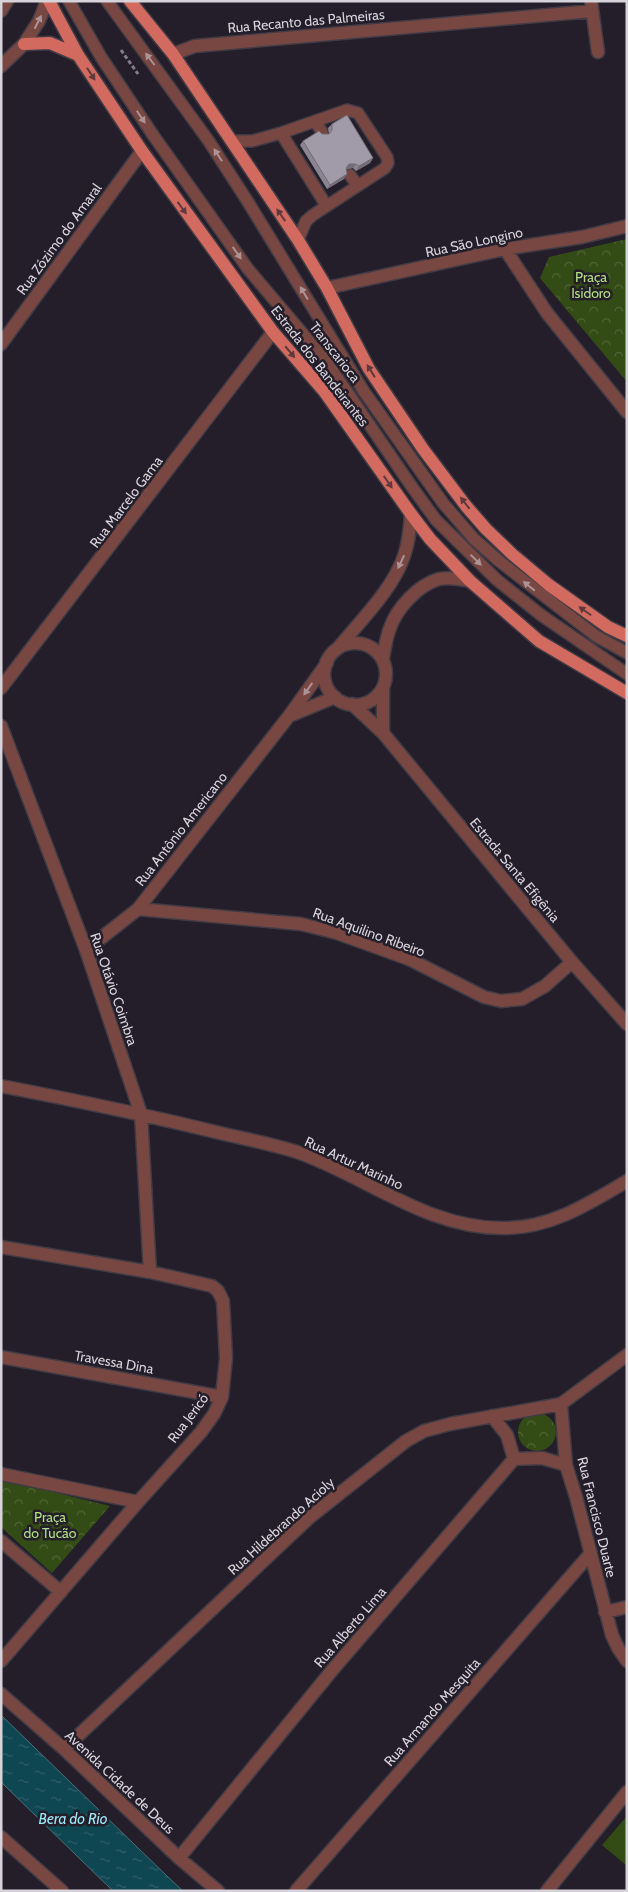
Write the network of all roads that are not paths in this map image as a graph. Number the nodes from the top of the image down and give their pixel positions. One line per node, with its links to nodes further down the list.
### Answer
1 (7, 1): 7 (street)
2 (48, 1): 8 (street, one-way to 2); 11 (main road, Estrada dos Bandeirantes)
3 (69, 1): 35 (lane, Transcarioca, one-way to 35)
4 (107, 1): 32 (lane, Transcarioca, one-way to 4)
5 (130, 1): 10 (main road)
6 (592, 6): 9 (street, Rua Recanto das Palmeiras); 10 (street, Rua Recanto das Palmeiras)
7 (1, 11)
8 (24, 44): 11 (main road); 12 (street)
9 (598, 52)
10 (173, 54): 16 (main road)
11 (78, 55): 17 (main road, Estrada dos Bandeirantes, one-way to 17)
12 (1, 66)
13 (315, 121): 14 (lane); 15 (lane); 19 (lane)
14 (322, 132)
15 (281, 133): 16 (lane); 20 (lane)
16 (231, 142): 22 (main road, one-way to 16)
17 (142, 151): 25 (main road, Estrada dos Bandeirantes, one-way to 25); 26 (street, Rua Zózimo do Amaral)
18 (350, 175): 19 (lane)
19 (358, 185): 20 (lane)
20 (326, 205): 22 (lane)
21 (627, 226): 23 (street, Rua São Longino)
22 (298, 240): 24 (main road)
23 (505, 249): 24 (street, Rua São Longino); 27 (street)
24 (327, 288): 30 (main road, one-way to 24)
25 (273, 332): 28 (main road, Estrada dos Bandeirantes, one-way to 28); 37 (street, Rua Marcelo Gama)
26 (1, 344)
27 (627, 412)
28 (411, 514): 29 (main road, Estrada dos Bandeirantes); 31 (street, one-way to 31)
29 (470, 581): 33 (street); 38 (main road, Estrada dos Bandeirantes)
30 (627, 636)
31 (339, 648): 33 (street); 34 (street)
32 (627, 653)
33 (383, 658): 36 (street)
34 (327, 663): 39 (street); 41 (street, Rua Antônio Americano, one-way to 41)
35 (627, 674)
36 (383, 687): 40 (street); 43 (street)
37 (1, 688)
38 (627, 694)
39 (335, 697): 40 (street); 41 (street, Rua Antônio Americano)
40 (352, 704): 43 (street, Estrada Santa Efigênia)
41 (289, 716): 44 (street, Rua Antônio Americano)
42 (1, 726): 45 (street, Rua Otávio Coimbra)
43 (383, 733): 46 (street, Estrada Santa Efigênia)
44 (138, 909): 45 (street, Rua Antônio Americano); 46 (street, Rua Aquilino Ribeiro)
45 (86, 950): 49 (street, Rua Otávio Coimbra)
46 (572, 962): 47 (street, Estrada Santa Efigênia)
47 (627, 1024)
48 (1, 1086): 49 (street, Rua Artur Marinho)
49 (141, 1114): 50 (street, Rua Artur Marinho); 52 (street, Rua Otávio Coimbra)
50 (627, 1181)
51 (1, 1247): 52 (street, Rua Jericó)
52 (150, 1272): 55 (street, Rua Jericó)
53 (627, 1355): 56 (street)
54 (1, 1357): 55 (street, Travessa Dina)
55 (222, 1397): 61 (street, Rua Jericó)
56 (561, 1404): 57 (street, Rua Hildebrando Acioly); 59 (street, Rua Francisco Duarte)
57 (492, 1416): 58 (street); 70 (street, Rua Hildebrando Acioly)
58 (514, 1459): 59 (street); 73 (street, Rua Alberto Lima)
59 (566, 1465): 63 (street, Rua Francisco Duarte)
60 (1, 1474): 61 (street)
61 (138, 1502): 64 (street, Rua Jericó)
62 (1, 1541): 64 (street)
63 (591, 1553): 66 (street, Rua Francisco Duarte); 76 (street, Rua Armando Mesquita)
64 (60, 1592): 67 (street, Rua Jericó)
65 (627, 1607): 66 (street)
66 (605, 1612): 68 (street, Rua Francisco Duarte)
67 (1, 1661)
68 (627, 1661)
69 (1, 1694): 70 (street, Avenida Cidade de Deus)
70 (64, 1749): 73 (street, Avenida Cidade de Deus)
71 (627, 1792): 77 (street)
72 (1, 1837): 74 (street)
73 (179, 1858): 75 (street, Avenida Cidade de Deus)
74 (62, 1891)
75 (218, 1891)
76 (296, 1891)
77 (547, 1891)

